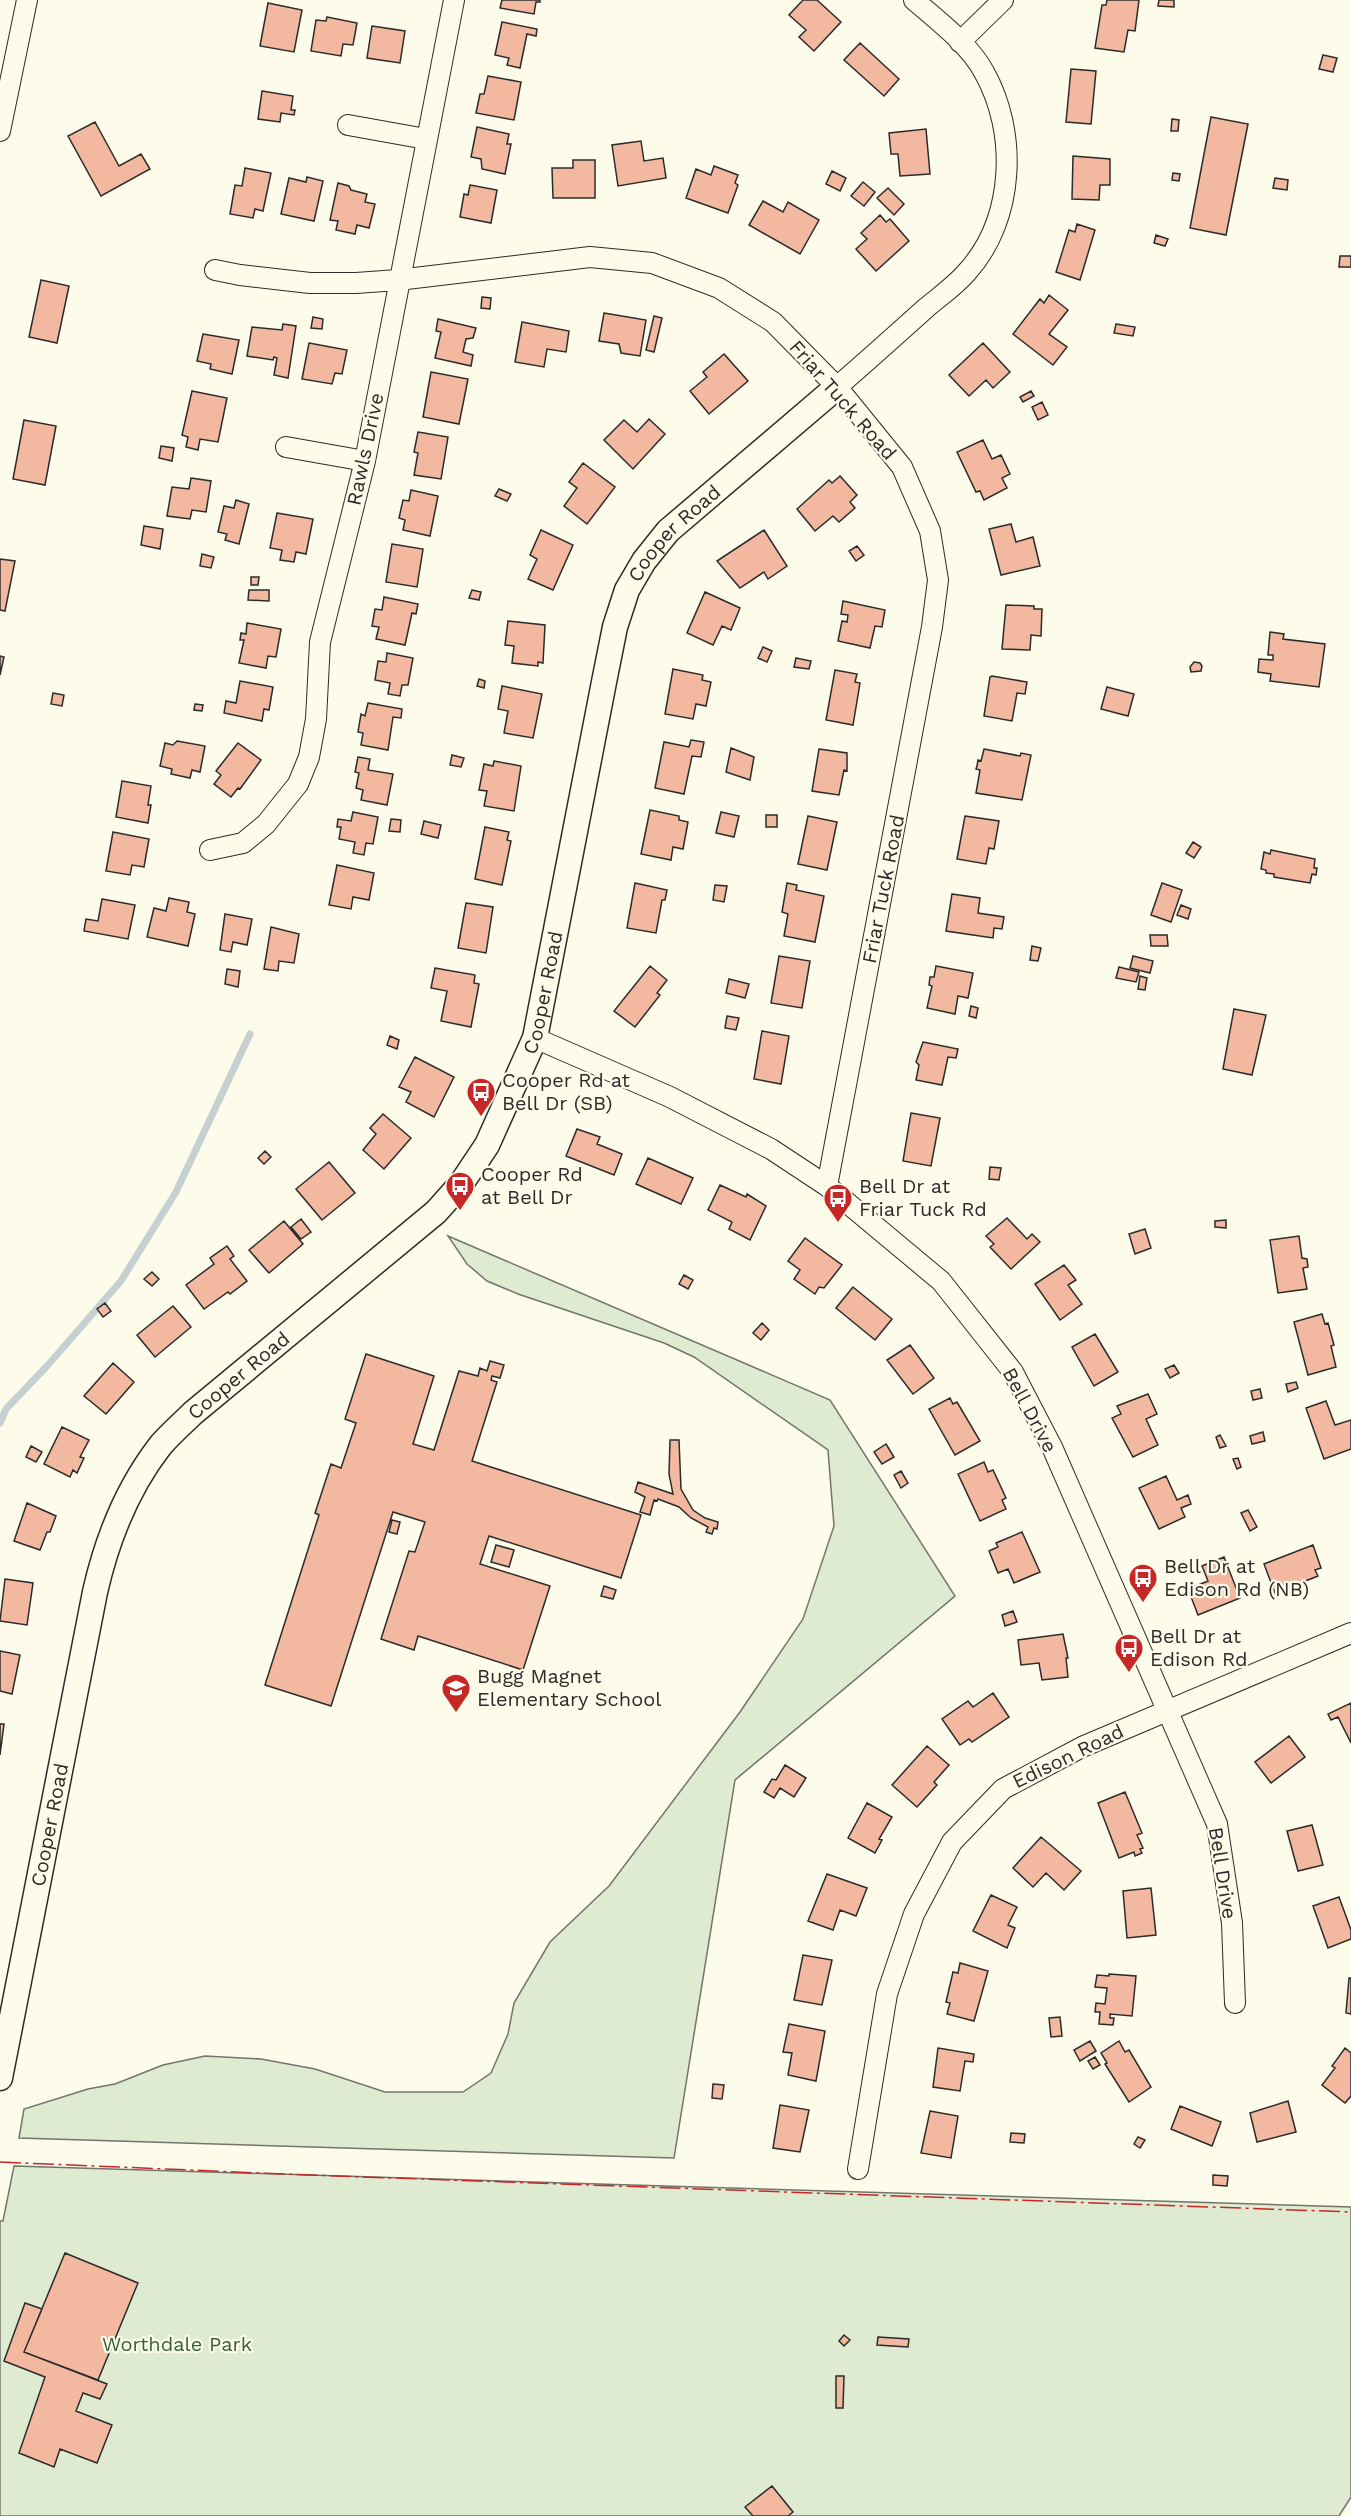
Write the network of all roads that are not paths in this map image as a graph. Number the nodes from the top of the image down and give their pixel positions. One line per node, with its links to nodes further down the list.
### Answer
1 (27, 0): 7 (street)
2 (454, 0): 8 (street, Rawls Drive)
3 (914, 0): 5 (street, Cooper Road)
4 (1004, 0): 5 (street)
5 (960, 42): 11 (street, Cooper Road)
6 (348, 125): 8 (street)
7 (0, 131)
8 (426, 139): 10 (street, Rawls Drive)
9 (215, 270): 10 (street, Friar Tuck Road)
10 (398, 280): 11 (street, Friar Tuck Road); 13 (street, Rawls Drive)
11 (837, 387): 15 (street, Cooper Road); 16 (street, Friar Tuck Road)
12 (286, 447): 13 (street)
13 (364, 460): 14 (street, Rawls Drive)
14 (210, 850)
15 (535, 1038): 16 (street, Bell Drive); 20 (street, Cooper Road)
16 (827, 1186): 18 (street, Bell Drive)
17 (1351, 1633): 18 (street, Edison Road)
18 (1166, 1710): 19 (street, Bell Drive); 21 (street, Edison Road)
19 (1235, 2003)
20 (0, 2078)
21 (858, 2169)

